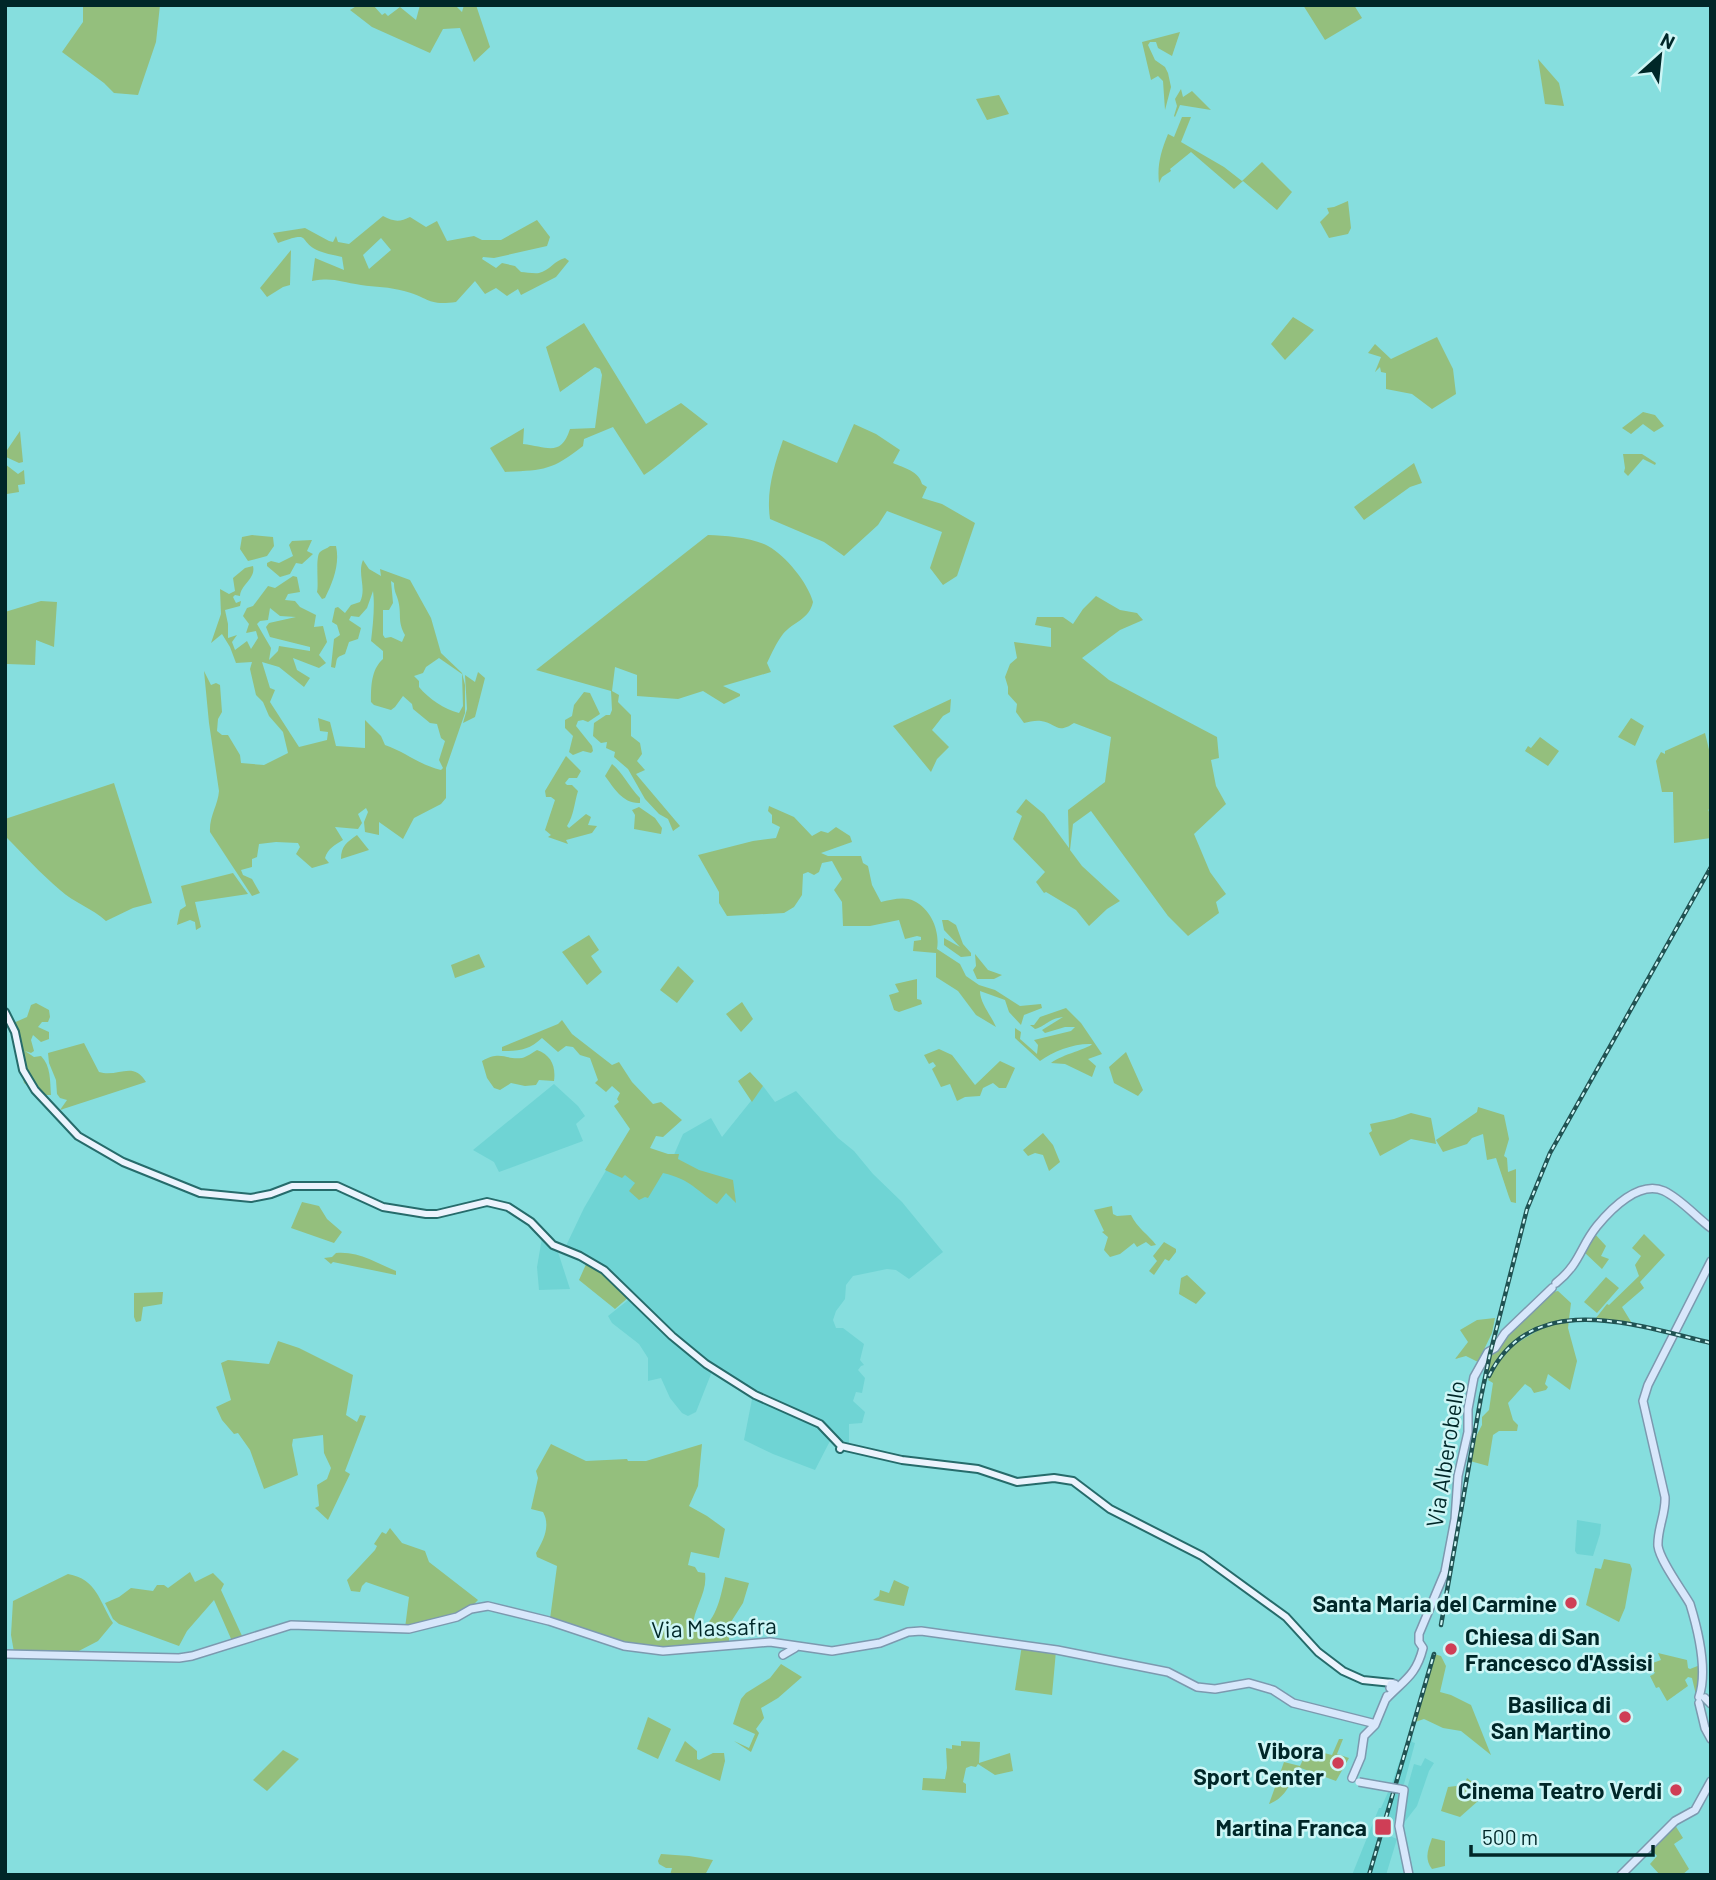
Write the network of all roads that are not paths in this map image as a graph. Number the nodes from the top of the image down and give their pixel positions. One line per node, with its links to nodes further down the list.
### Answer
1 (5, 1012): 7 (main road)
2 (1711, 1228): 7 (main road, Via Alberobello)
3 (1711, 1261): 4 (main road)
4 (1698, 1641): 6 (main road); 8 (main road)
5 (5, 1654): 9 (main road, Via Massafra)
6 (1711, 1664)
7 (1393, 1687): 9 (main road)
8 (1704, 1701): 10 (main road)
9 (1373, 1724): 12 (main road, bridge)
10 (1711, 1739)
11 (1711, 1781): 13 (main road)
12 (1409, 1875)
13 (1620, 1875)

